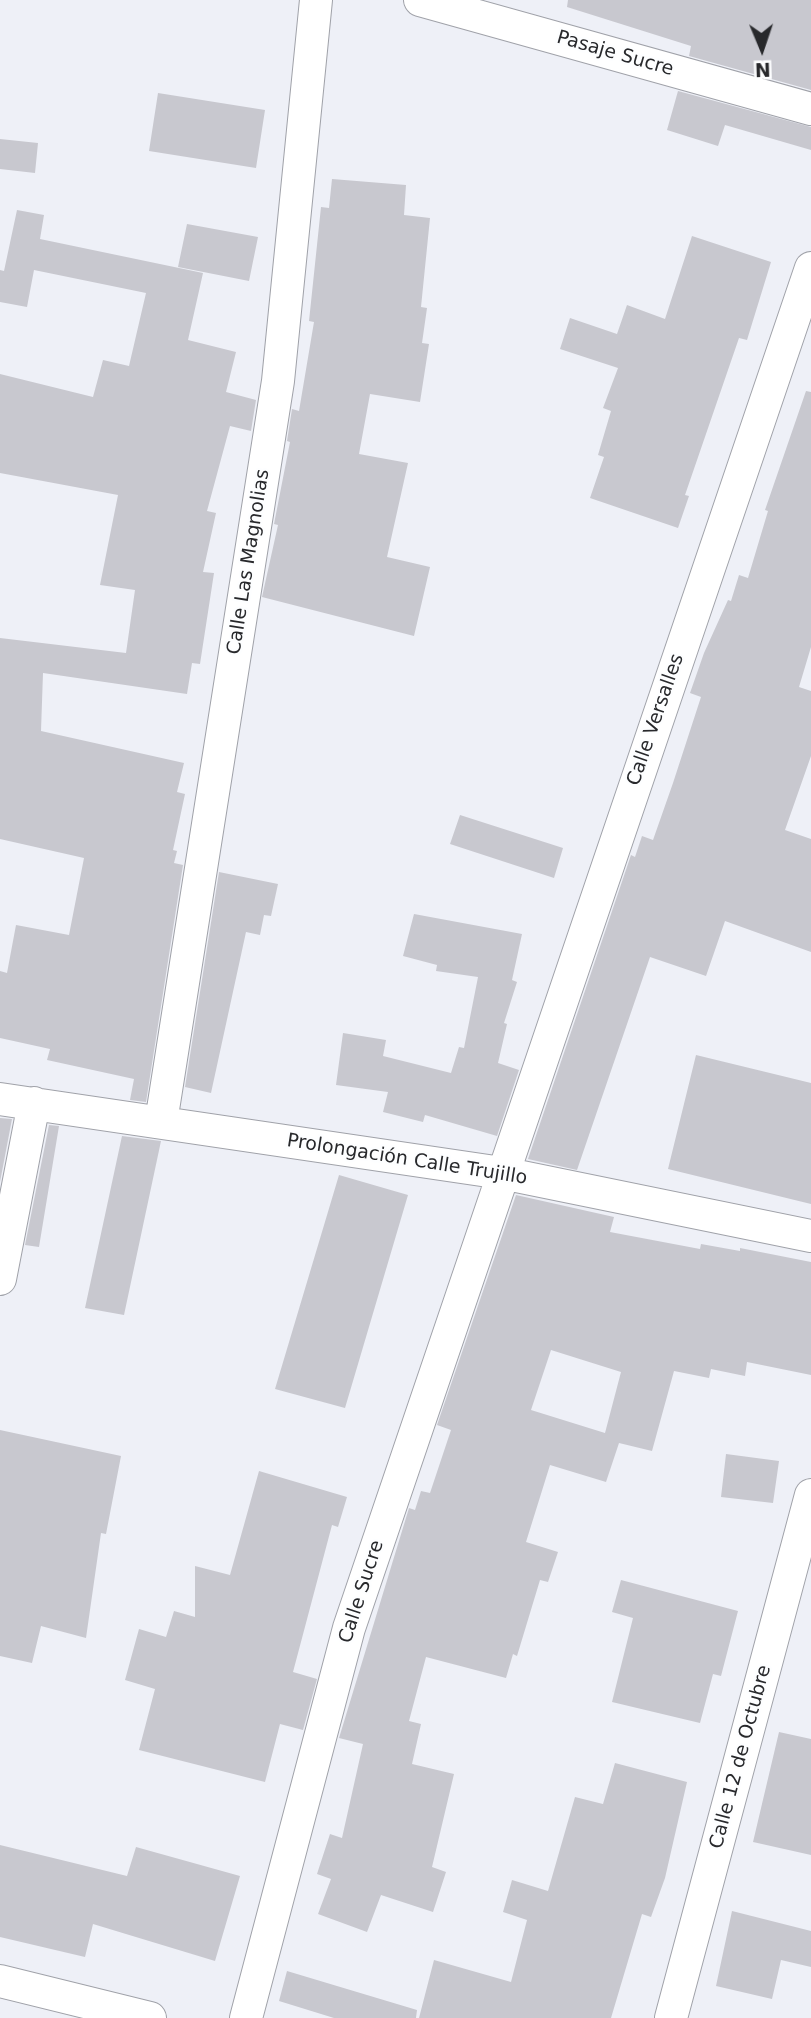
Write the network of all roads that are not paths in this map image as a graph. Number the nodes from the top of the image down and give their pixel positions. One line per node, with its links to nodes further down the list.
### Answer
1 (316, 0): 7 (street, Calle Las Magnolias)
2 (420, 0): 3 (street, Pasaje Sucre)
3 (811, 109)
4 (811, 268): 8 (street, Calle Versalles)
5 (0, 1099): 6 (street, Prolongación Calle Trujillo)
6 (34, 1103): 7 (street, Prolongación Calle Trujillo); 10 (street)
7 (161, 1122): 8 (street, Prolongación Calle Trujillo)
8 (502, 1173): 9 (street, Prolongación Calle Trujillo); 14 (street, Calle Sucre)
9 (811, 1236)
10 (0, 1279)
11 (811, 1495): 15 (street, Calle 12 de Octubre)
12 (0, 1981): 13 (street)
13 (150, 2018)
14 (246, 2018)
15 (671, 2018)

